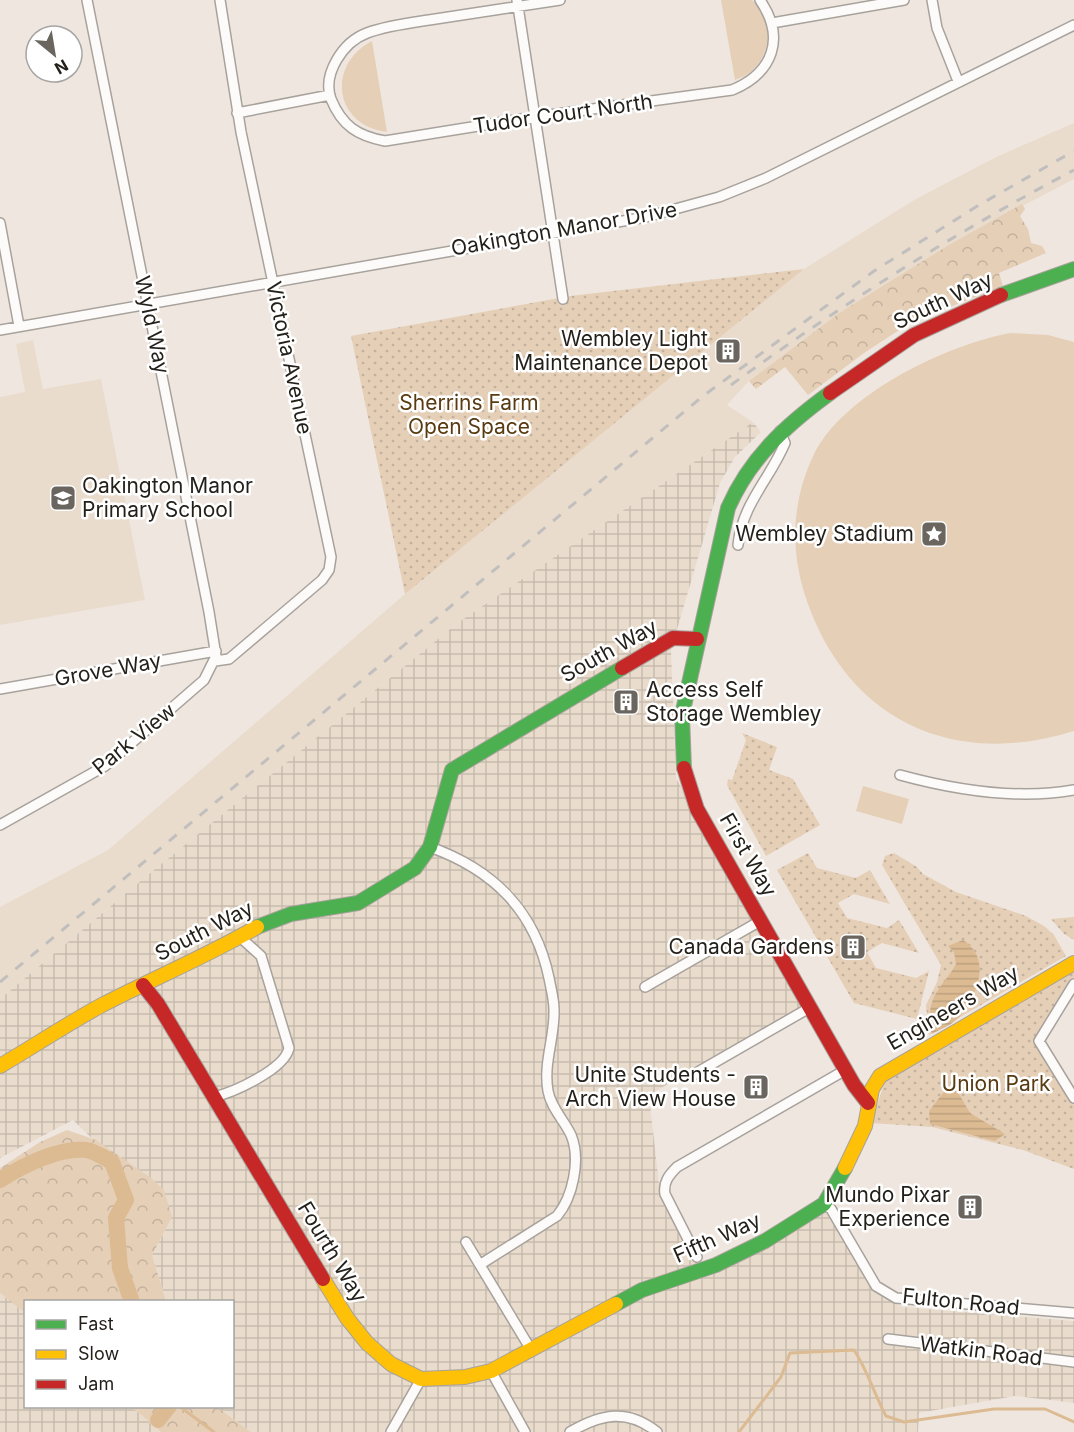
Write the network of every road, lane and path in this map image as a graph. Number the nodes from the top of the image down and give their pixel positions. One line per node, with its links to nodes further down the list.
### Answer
1 (87, 0): 19 (street, Wyld Way)
2 (220, 0): 12 (street, Victoria Avenue)
3 (560, 0): 7 (street)
4 (760, 0): 8 (street)
5 (904, 0): 8 (street)
6 (932, 0): 10 (street)
7 (517, 3): 11 (street); 13 (street)
8 (772, 22): 13 (street, Tudor Court North)
9 (1074, 25): 10 (street, Oakington Manor Drive)
10 (958, 81): 15 (street, Oakington Manor Drive)
11 (330, 95): 12 (street); 13 (street, Tudor Court North)
12 (237, 113): 17 (street, Victoria Avenue)
13 (534, 117): 15 (street)
14 (0, 223): 20 (street)
15 (551, 233): 17 (street, Oakington Manor Drive); 18 (street)
16 (1074, 269): 22 (main road, South Way)
17 (273, 282): 19 (street, Oakington Manor Drive); 25 (street, Victoria Avenue)
18 (563, 299)
19 (148, 304): 20 (street, Oakington Manor Drive); 25 (street, Wyld Way)
20 (19, 326): 21 (street, Oakington Manor Drive)
21 (0, 330)
22 (780, 430): 23 (street); 24 (main road, South Way)
23 (738, 545)
24 (697, 639): 30 (main road, South Way); 31 (main road, First Way)
25 (216, 656): 26 (street, Grove Way); 29 (street, Park View)
26 (0, 689)
27 (900, 775): 28 (street)
28 (1074, 790)
29 (0, 825)
30 (430, 847): 32 (main road, South Way); 49 (street)
31 (762, 920): 36 (street); 38 (main road, First Way)
32 (240, 937): 34 (main road, South Way); 44 (street)
33 (1074, 963): 41 (main road, Engineers Way)
34 (146, 983): 37 (main road, South Way); 39 (main road)
35 (1074, 984): 43 (street)
36 (645, 987)
37 (158, 1004): 44 (main road, Fourth Way)
38 (812, 1008): 40 (main road, First Way); 42 (street)
39 (0, 1066)
40 (848, 1070): 41 (main road); 45 (main road); 48 (street)
41 (885, 1071): 45 (main road, Engineers Way)
42 (691, 1076)
43 (1074, 1096)
44 (213, 1097): 55 (main road, Fourth Way)
45 (868, 1103): 46 (main road, Fifth Way)
46 (824, 1204): 50 (street, Fulton Road); 52 (main road, Fifth Way)
47 (466, 1242): 49 (street)
48 (698, 1257)
49 (481, 1264): 52 (street)
50 (1074, 1313)
51 (888, 1340): 53 (street, Watkin Road)
52 (530, 1348): 54 (main road, Fifth Way)
53 (1074, 1362)
54 (491, 1371): 55 (main road, Fourth Way); 57 (street)
55 (421, 1379): 56 (street)
56 (391, 1432)
57 (525, 1432)
58 (570, 1432): 59 (street)
59 (657, 1432)

